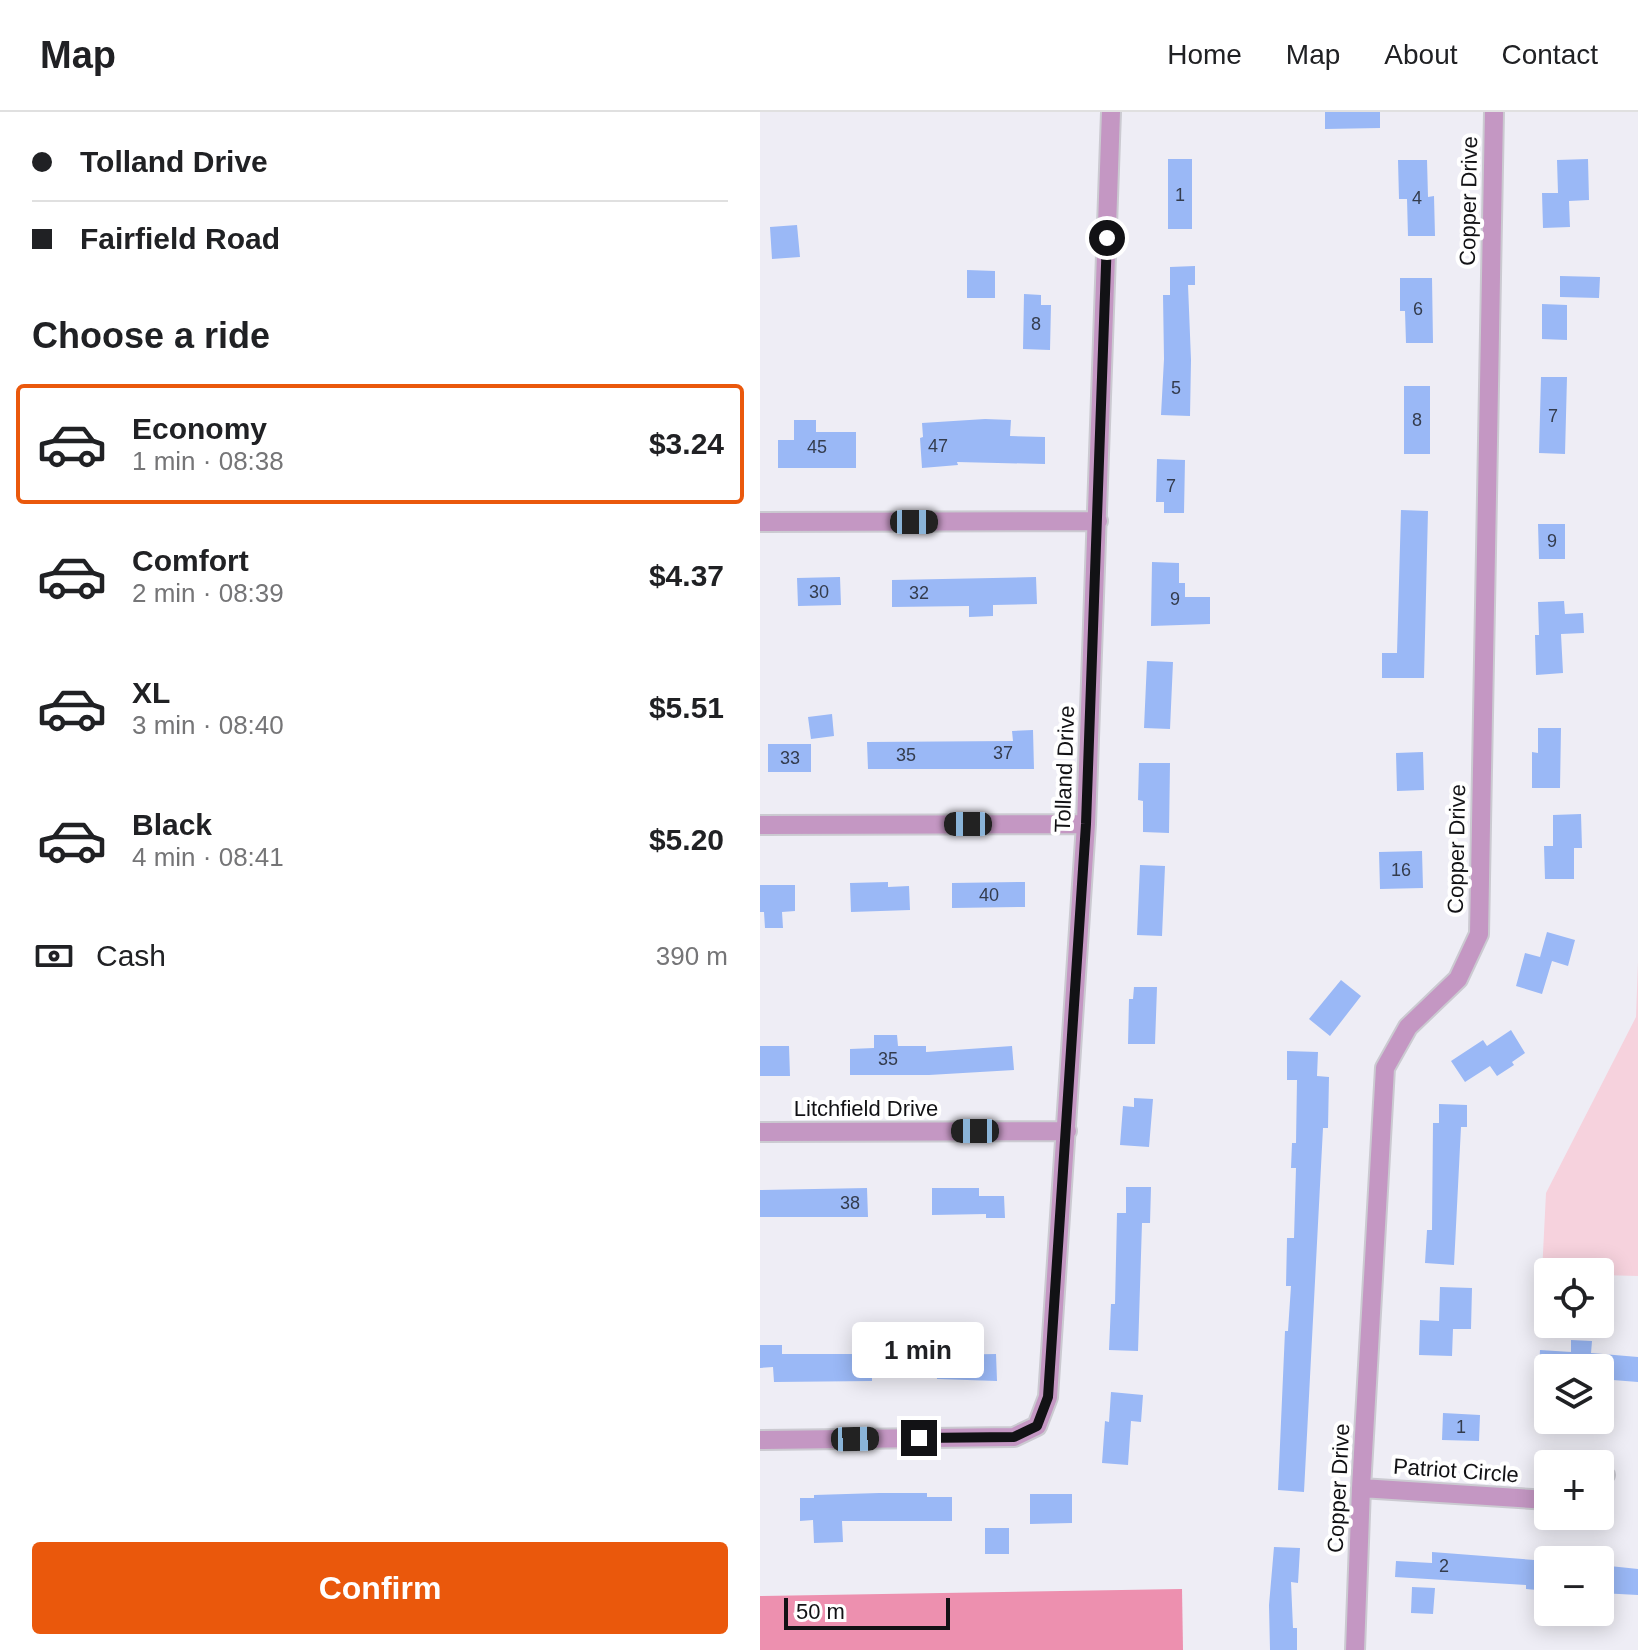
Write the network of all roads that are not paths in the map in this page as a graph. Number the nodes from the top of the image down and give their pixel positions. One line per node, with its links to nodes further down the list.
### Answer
1 (1111, 112): 3 (street, Tolland Drive)
2 (1494, 112): 10 (street, Copper Drive)
3 (1098, 521): 4 (street); 5 (street, Tolland Drive)
4 (760, 522)
5 (1086, 824): 6 (street); 7 (street, Tolland Drive)
6 (760, 825)
7 (1067, 1131): 8 (street, Litchfield Drive); 9 (street, Tolland Drive)
8 (760, 1132)
9 (760, 1440)
10 (1361, 1488): 11 (street, Patriot Circle); 12 (street, Copper Drive)
11 (1534, 1499)
12 (1355, 1650)

